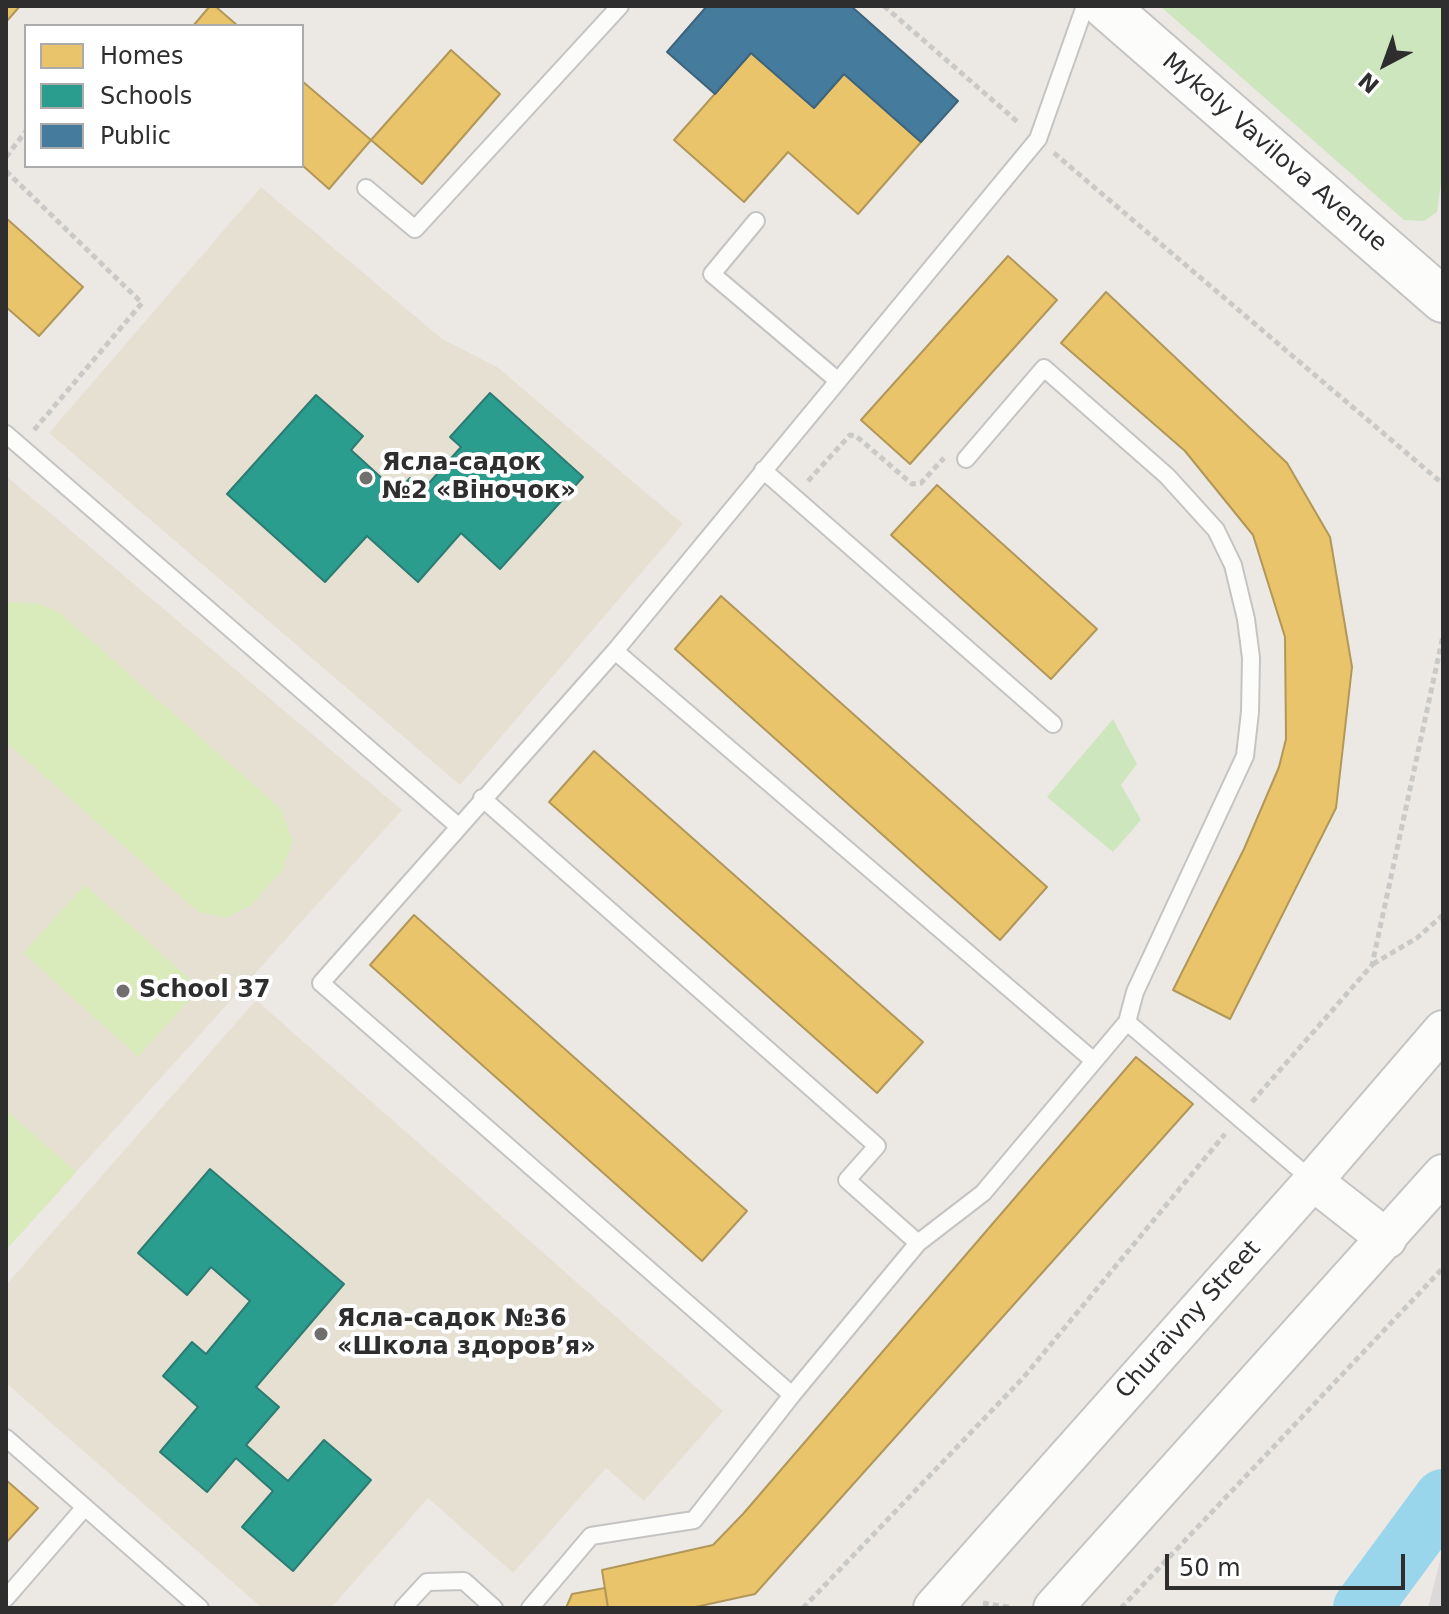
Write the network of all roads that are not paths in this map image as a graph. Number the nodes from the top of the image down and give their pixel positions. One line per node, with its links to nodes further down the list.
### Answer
1 (620, 6): 4 (lane)
2 (1085, 6): 7 (lane)
3 (1105, 6): 6 (main road, Mykoly Vavilova Avenue)
4 (366, 188)
5 (756, 221): 7 (lane)
6 (1443, 300)
7 (837, 380): 10 (lane)
8 (6, 434): 14 (lane)
9 (966, 459): 15 (lane)
10 (763, 470): 11 (lane); 12 (lane)
11 (615, 651): 13 (lane); 17 (lane)
12 (1053, 724)
13 (482, 798): 14 (lane); 21 (lane)
14 (458, 826): 22 (lane)
15 (1127, 1022): 17 (lane); 19 (lane)
16 (1443, 1030): 19 (street, Churaivny Street)
17 (1094, 1061): 21 (lane)
18 (1443, 1174): 20 (street)
19 (1313, 1181): 20 (street); 30 (street, Churaivny Street)
20 (1387, 1239): 31 (street)
21 (918, 1243): 22 (lane)
22 (792, 1395): 29 (lane)
23 (6, 1438): 24 (lane)
24 (85, 1507): 25 (lane); 26 (lane)
25 (6, 1598)
26 (200, 1608)
27 (403, 1608): 28 (lane)
28 (494, 1608)
29 (530, 1608)
30 (933, 1608)
31 (1053, 1608)

